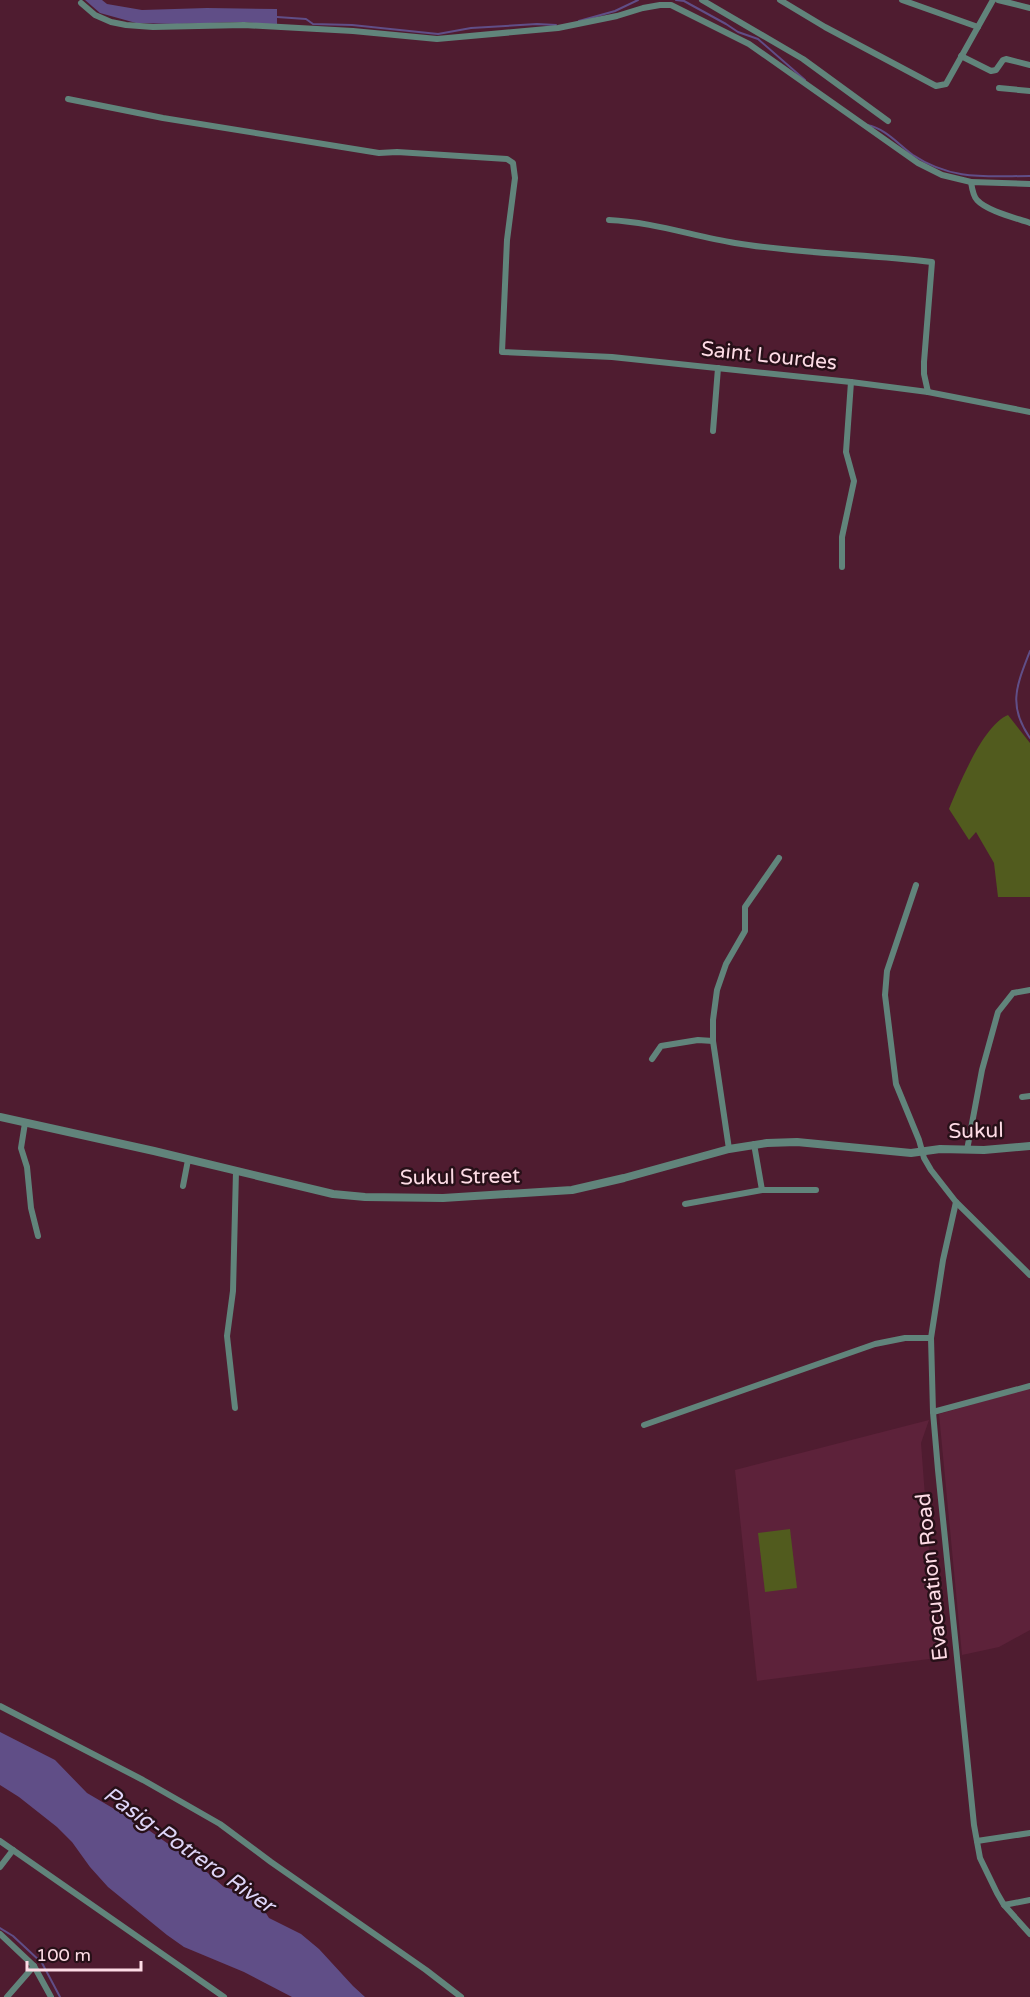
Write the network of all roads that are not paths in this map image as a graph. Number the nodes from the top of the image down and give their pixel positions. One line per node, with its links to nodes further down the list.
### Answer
1 (702, 0): 14 (street)
2 (780, 0): 9 (street)
3 (902, 0): 8 (street)
4 (993, 0): 8 (street)
5 (998, 0): 7 (street)
6 (81, 3): 15 (street)
7 (1030, 8)
8 (978, 27): 9 (street)
9 (962, 56): 10 (street)
10 (1030, 65)
11 (999, 88): 12 (street)
12 (1030, 91)
13 (68, 99): 19 (street, Saint Lourdes)
14 (888, 121)
15 (971, 182): 16 (street); 18 (street)
16 (1030, 184)
17 (609, 219): 21 (street)
18 (1030, 223)
19 (718, 368): 20 (street, Saint Lourdes); 23 (street)
20 (851, 382): 21 (street, Saint Lourdes); 24 (street)
21 (928, 392): 22 (street, Saint Lourdes)
22 (1030, 412)
23 (712, 431)
24 (842, 567)
25 (779, 858): 28 (street)
26 (916, 885): 38 (street)
27 (1030, 990): 37 (street)
28 (713, 1041): 29 (street); 36 (street)
29 (651, 1059)
30 (1030, 1096): 31 (street)
31 (1022, 1097)
32 (0, 1118): 33 (street, Sukul Street)
33 (25, 1123): 39 (street, Sukul Street); 46 (street)
34 (754, 1144): 36 (street, Sukul Street); 38 (street, Sukul Street); 42 (street)
35 (1030, 1146): 37 (street, Sukul)
36 (729, 1149): 40 (street, Sukul Street)
37 (967, 1150): 38 (street, Sukul)
38 (923, 1152): 44 (street)
39 (188, 1160): 40 (street, Sukul Street); 41 (street)
40 (236, 1171): 50 (street)
41 (183, 1186)
42 (762, 1190): 43 (street); 45 (street)
43 (816, 1190)
44 (956, 1202): 47 (street); 48 (street, Evacuation Road)
45 (685, 1204)
46 (38, 1236)
47 (1030, 1275)
48 (931, 1338): 51 (street, Evacuation Road); 52 (street)
49 (1030, 1386): 51 (street)
50 (235, 1408)
51 (933, 1412): 56 (street, Evacuation Road)
52 (644, 1425)
53 (0, 1706): 67 (street)
54 (1030, 1833): 56 (street)
55 (0, 1841): 57 (street)
56 (976, 1841): 60 (street, Evacuation Road)
57 (13, 1850): 58 (street); 66 (street)
58 (0, 1867)
59 (1030, 1900): 60 (street)
60 (1004, 1905): 62 (street, Evacuation Road)
61 (0, 1934): 63 (street)
62 (1030, 1934)
63 (34, 1966): 64 (street); 65 (street)
64 (8, 1997)
65 (51, 1997)
66 (224, 1997)
67 (461, 1997)

